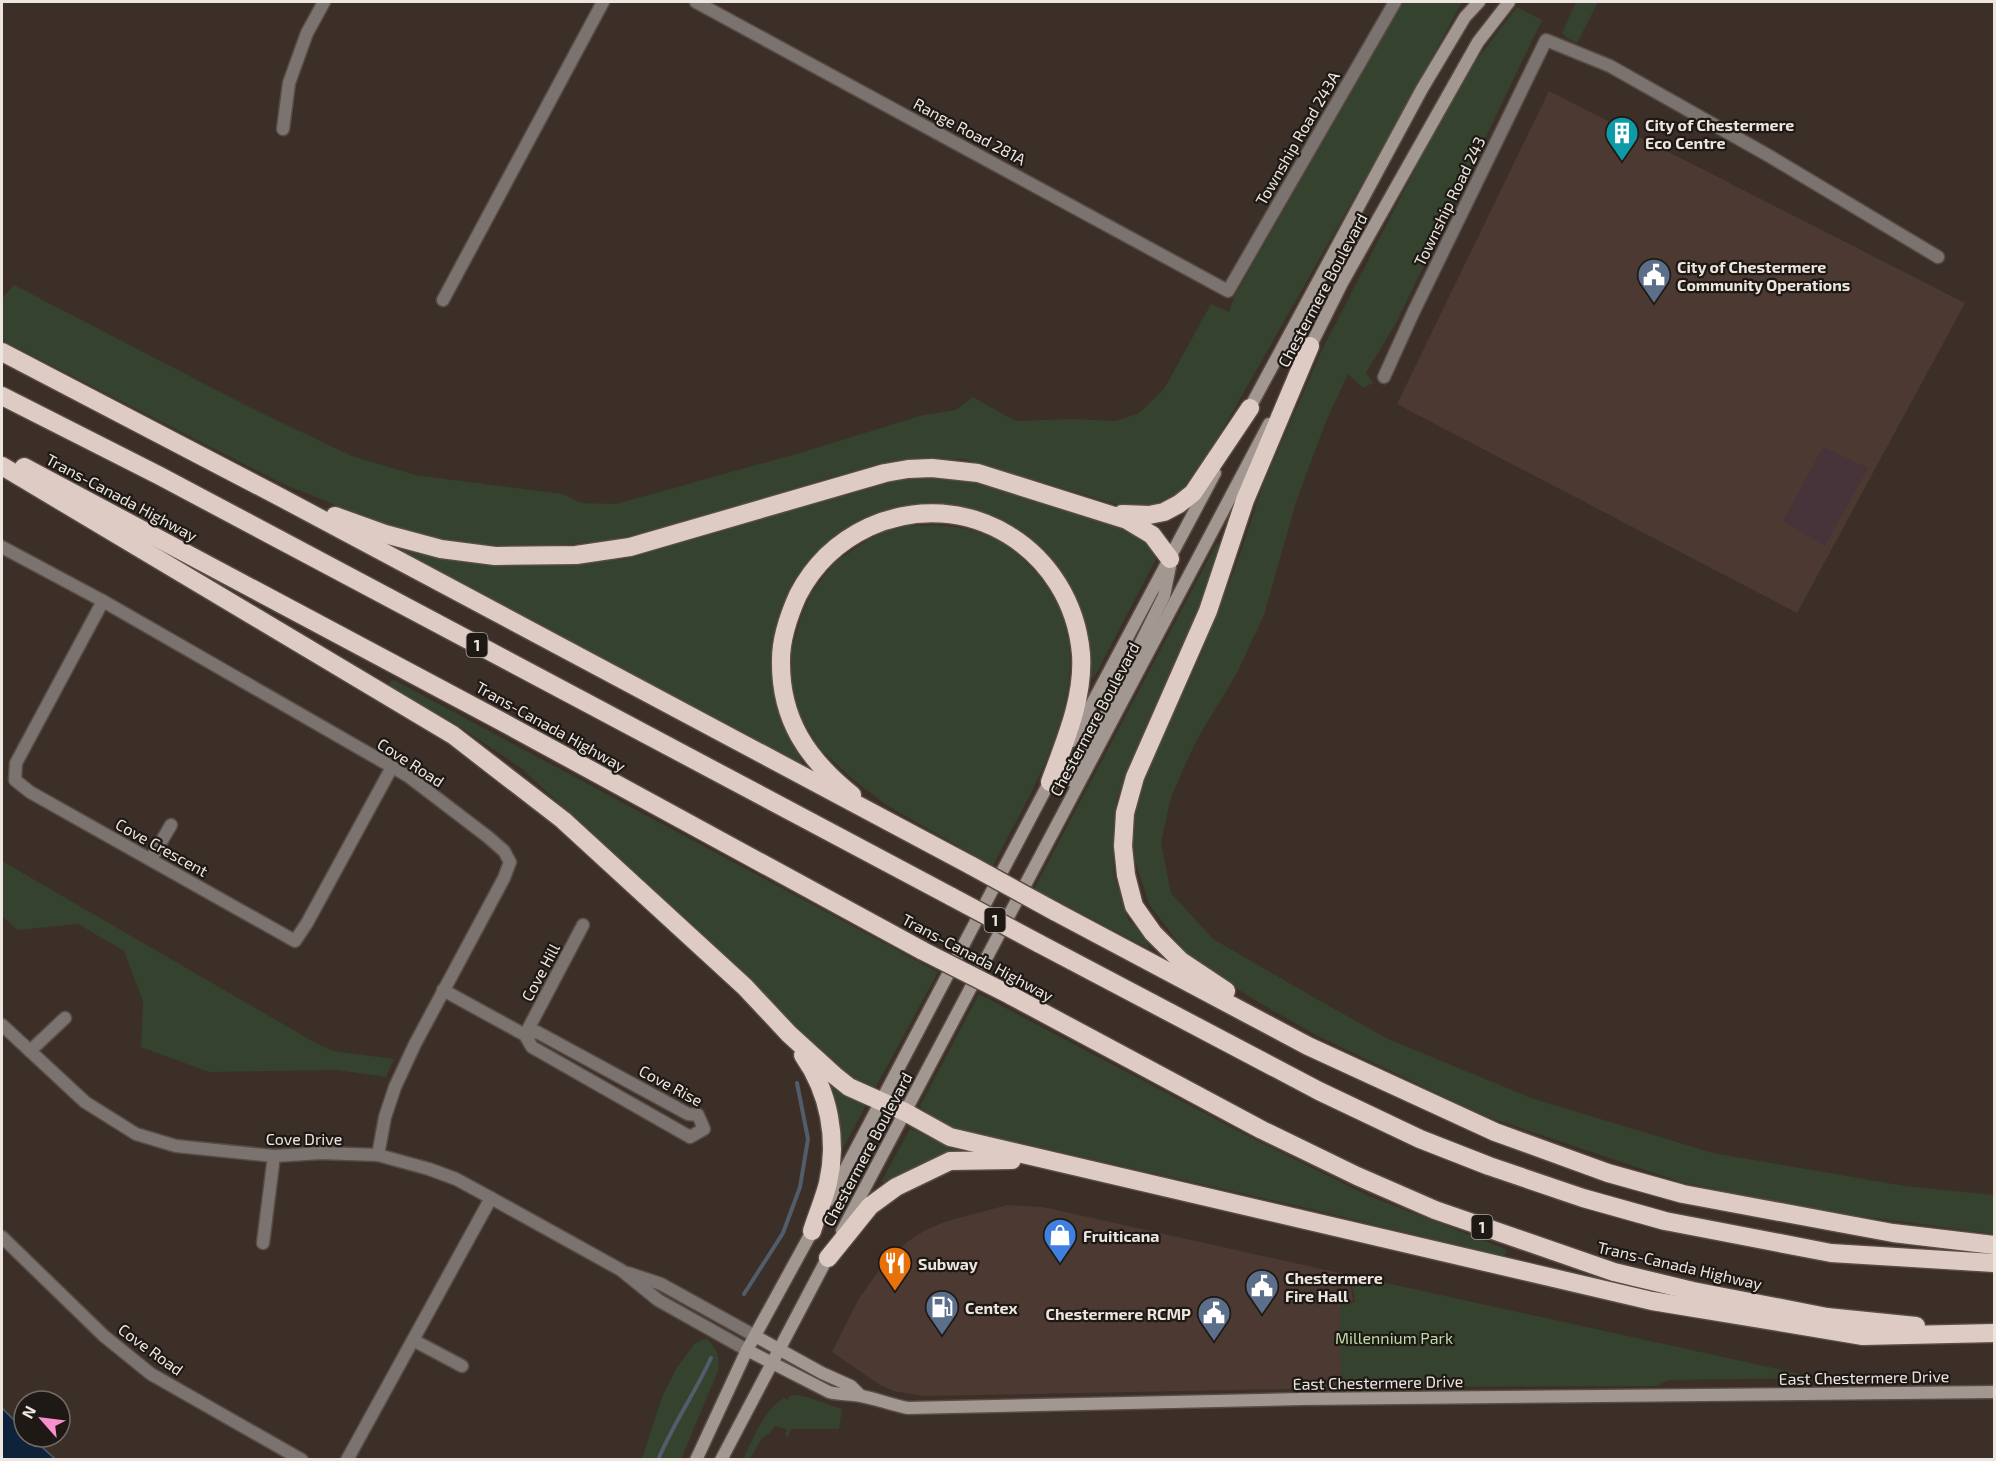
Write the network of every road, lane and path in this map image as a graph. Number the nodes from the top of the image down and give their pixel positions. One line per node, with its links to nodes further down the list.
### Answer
1 (324, 2): 7 (street)
2 (603, 2): 10 (street)
3 (696, 2): 9 (street, Range Road 281A)
4 (1395, 2): 9 (street, Township Road 243A)
5 (1479, 2): 15 (main road, Chestermere Boulevard)
6 (1509, 2): 11 (main road, Chestermere Boulevard)
7 (282, 129)
8 (1938, 257): 13 (street, Township Road 243)
9 (1228, 291)
10 (443, 300)
11 (1310, 346): 27 (main road, Chestermere Boulevard); 35 (highway)
12 (2, 352): 18 (highway)
13 (1384, 377)
14 (2, 396): 48 (highway, Trans-Canada Highway / 1, bridge)
15 (1250, 408): 19 (highway); 21 (main road, Chestermere Boulevard)
16 (2, 456): 50 (highway, Trans-Canada Highway / 1, bridge)
17 (2, 466): 33 (highway)
18 (280, 496): 19 (highway); 26 (highway)
19 (1099, 511): 21 (highway)
20 (2, 547): 22 (street, Cove Road)
21 (1170, 559): 24 (main road, Chestermere Boulevard); 27 (main road)
22 (103, 601): 23 (street, Cove Road); 28 (street, Cove Crescent)
23 (392, 767): 28 (street, Cove Crescent); 30 (street, Cove Road)
24 (1050, 782): 26 (highway); 37 (main road, Chestermere Boulevard)
25 (171, 825): 28 (street)
26 (895, 826): 35 (highway, bridge)
27 (1050, 838): 38 (main road, Chestermere Boulevard)
28 (151, 858)
29 (583, 925): 34 (street, Cove Hill)
30 (443, 990): 34 (street, Cove Rise); 39 (street, Cove Road)
31 (65, 1018): 36 (street)
32 (2, 1025): 36 (street, Cove Drive)
33 (789, 1034): 37 (highway); 43 (highway)
34 (525, 1035): 34 (street, Cove Rise)
35 (1308, 1046): 46 (highway)
36 (30, 1052): 40 (street, Cove Drive)
37 (881, 1102): 38 (highway); 43 (main road, Chestermere Boulevard)
38 (905, 1112): 41 (highway); 47 (main road, Chestermere Boulevard)
39 (378, 1155): 40 (street, Cove Drive); 42 (street, Cove Drive)
40 (273, 1156): 45 (street)
41 (1041, 1159): 47 (highway); 50 (highway)
42 (491, 1198): 49 (street, Cove Drive); 52 (street)
43 (812, 1231): 51 (main road, Chestermere Boulevard)
44 (2, 1237): 59 (street, Cove Road)
45 (264, 1243)
46 (1995, 1245)
47 (828, 1258): 53 (main road, Chestermere Boulevard)
48 (1995, 1263)
49 (621, 1270): 51 (street, Cove Drive); 54 (street, Cove Drive)
50 (1994, 1333)
51 (755, 1336): 53 (main road); 54 (main road, Chestermere Boulevard)
52 (413, 1340): 56 (street); 60 (street)
53 (778, 1349): 55 (main road, Chestermere Boulevard); 58 (main road)
54 (747, 1350): 55 (main road, East Chestermere Drive); 61 (main road, Chestermere Boulevard)
55 (771, 1363): 58 (main road, East Chestermere Drive); 62 (main road, Chestermere Boulevard)
56 (462, 1366)
57 (1995, 1392): 58 (main road, East Chestermere Drive)
58 (861, 1396)
59 (302, 1460)
60 (346, 1460)
61 (696, 1460)
62 (721, 1460)

